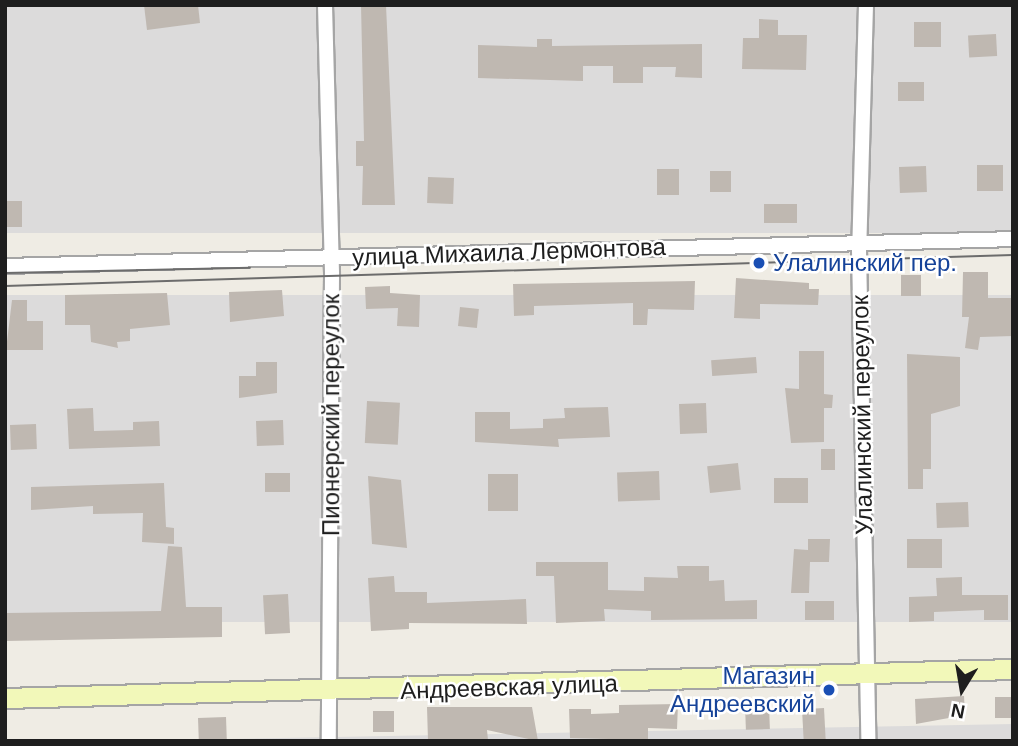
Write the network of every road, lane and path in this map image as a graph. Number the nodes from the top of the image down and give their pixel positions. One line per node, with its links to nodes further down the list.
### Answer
1 (325, 5): 5 (street, Пионерский переулок)
2 (866, 5): 4 (street, Улалинский переулок)
3 (1013, 239): 4 (street, улица Михаила Лермонтова)
4 (859, 243): 5 (street, улица Михаила Лермонтова); 8 (street, Улалинский переулок)
5 (332, 257): 6 (street, улица Михаила Лермонтова); 9 (street, Пионерский переулок)
6 (5, 266)
7 (1013, 668): 8 (street, Андреевская улица)
8 (867, 676): 9 (street, Андреевская улица); 12 (street, Улалинский переулок)
9 (329, 693): 10 (street, Андреевская улица); 11 (street, Пионерский переулок)
10 (5, 698)
11 (329, 741)
12 (868, 741)

